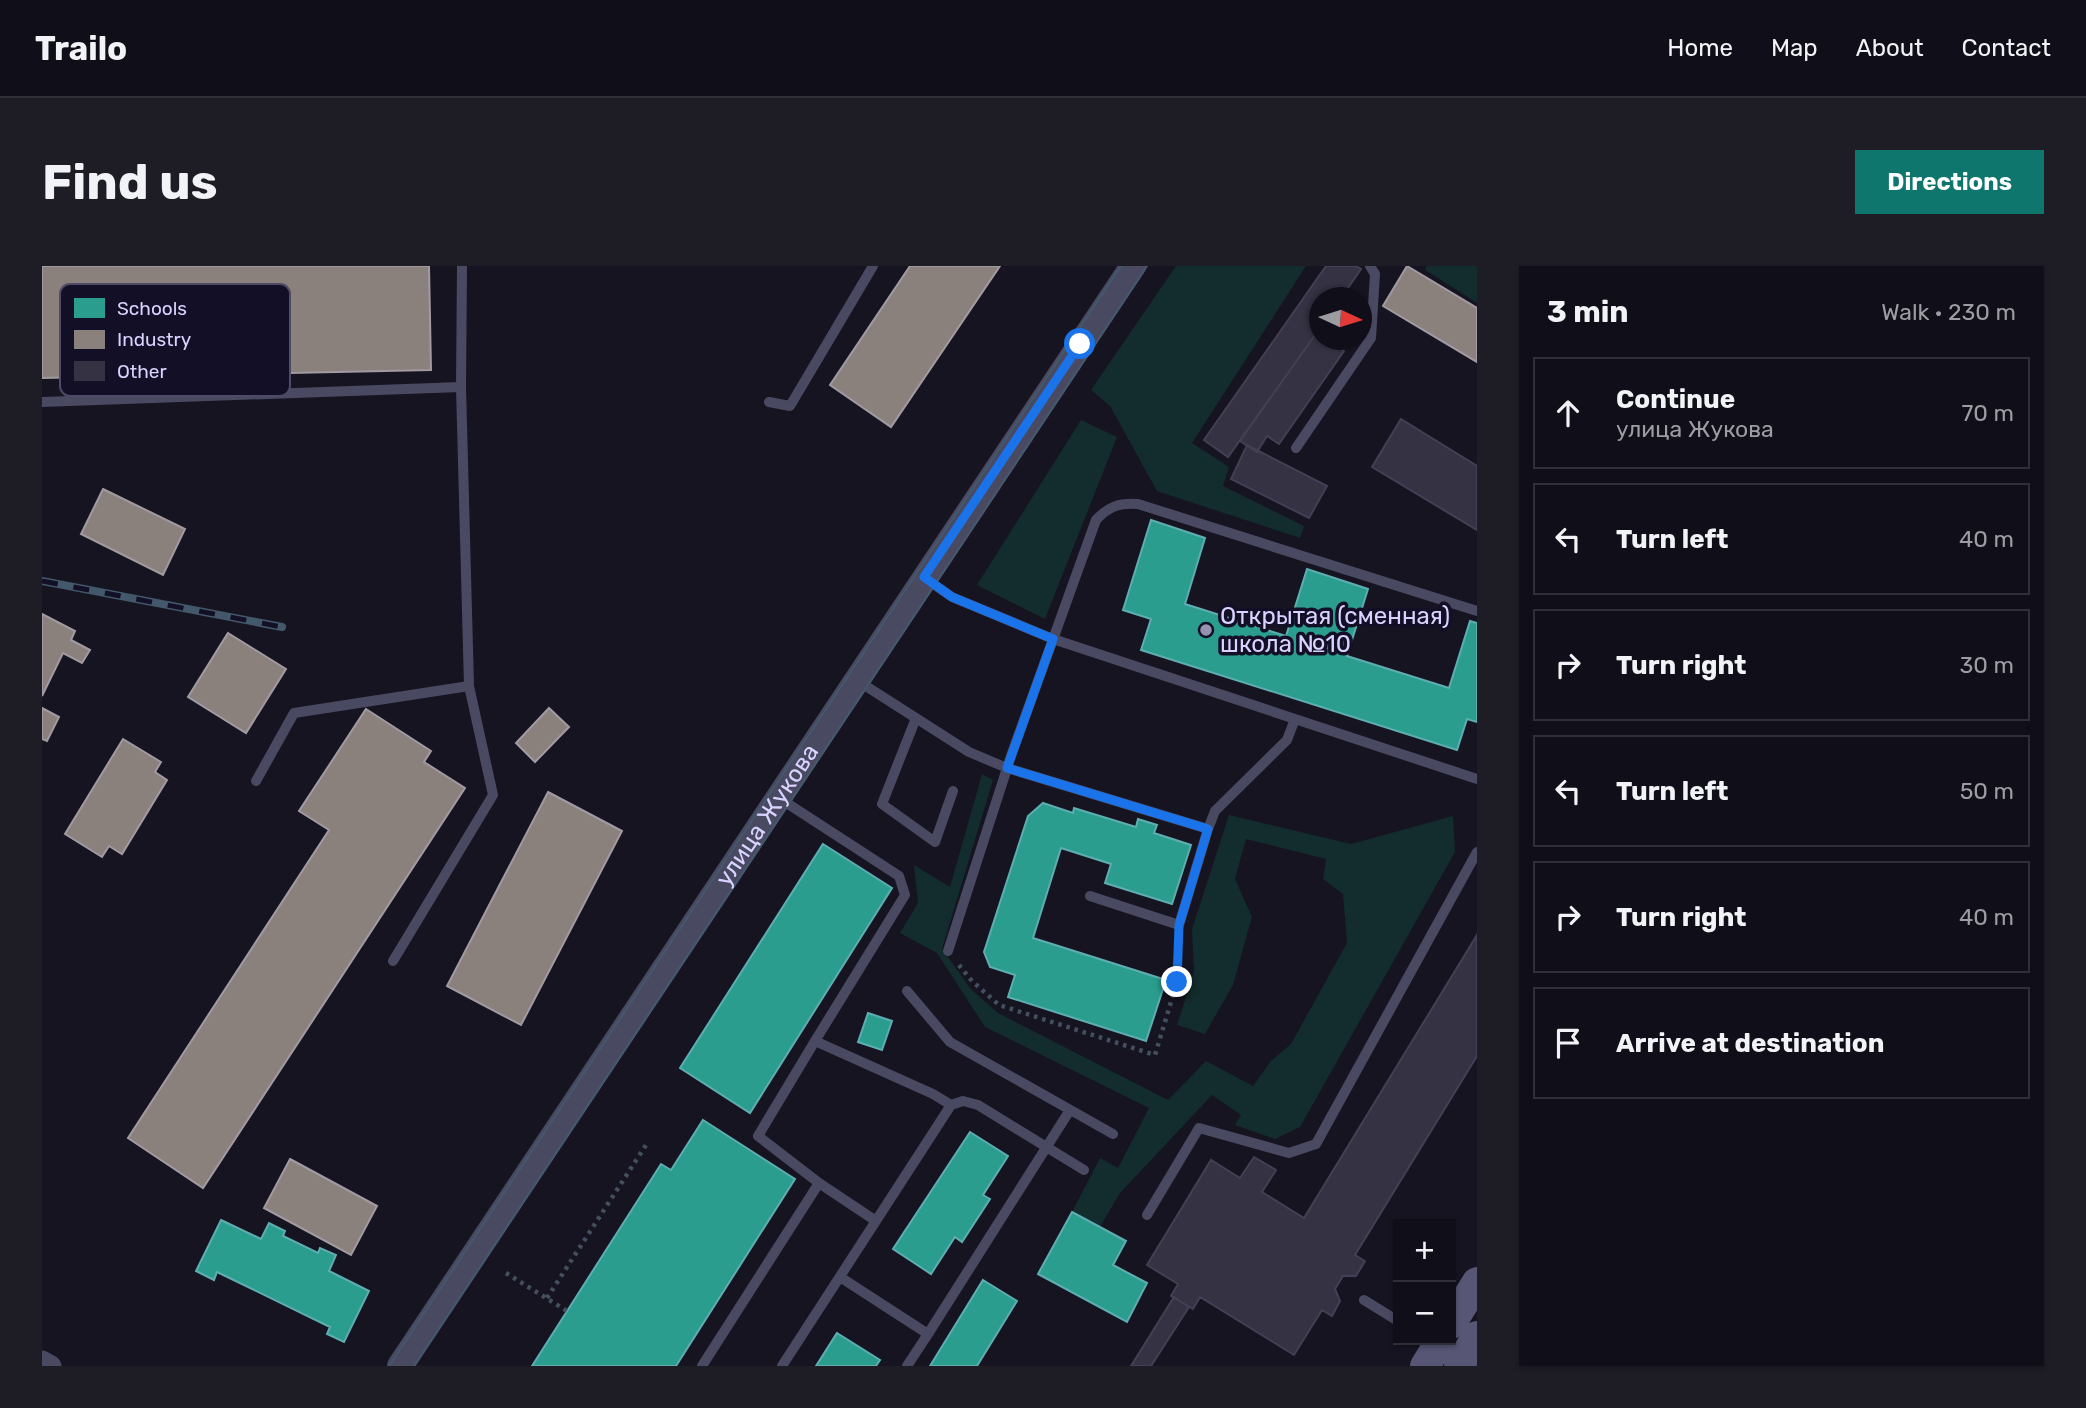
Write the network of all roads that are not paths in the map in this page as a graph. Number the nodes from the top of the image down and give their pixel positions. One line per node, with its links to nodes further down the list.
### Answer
1 (462, 266): 5 (lane)
2 (873, 266): 9 (lane)
3 (1133, 266): 11 (street, улица Жукова)
4 (1370, 266): 10 (lane)
5 (461, 387): 6 (lane); 15 (lane)
6 (290, 393)
7 (210, 396): 8 (lane)
8 (42, 402)
9 (769, 402)
10 (1296, 448)
11 (924, 577): 13 (lane); 14 (street, улица Жукова)
12 (1477, 611): 13 (lane)
13 (1053, 639): 17 (lane); 18 (lane)
14 (856, 679): 16 (lane); 22 (street, улица Жукова)
15 (468, 686): 20 (lane); 27 (lane)
16 (916, 718): 18 (lane); 21 (lane)
17 (1295, 719): 19 (lane); 23 (lane)
18 (1007, 768): 23 (lane); 26 (lane)
19 (1477, 779)
20 (256, 781)
21 (953, 791)
22 (779, 798): 29 (lane); 46 (street, улица Жукова)
23 (1208, 829): 25 (lane)
24 (1477, 852): 36 (lane)
25 (1090, 896)
26 (948, 951)
27 (393, 961)
28 (907, 991): 31 (lane)
29 (815, 1041): 30 (lane); 35 (lane)
30 (951, 1105): 33 (lane); 37 (lane)
31 (1070, 1110): 32 (lane); 33 (lane)
32 (1113, 1134)
33 (1046, 1146): 34 (lane); 42 (lane)
34 (1084, 1170)
35 (819, 1183): 37 (lane); 47 (lane)
36 (1147, 1215)
37 (876, 1220): 38 (lane)
38 (839, 1277): 42 (lane); 48 (lane)
39 (1477, 1282): 43 (main road)
40 (1364, 1300): 41 (lane)
41 (1393, 1318)
42 (928, 1334): 49 (lane)
43 (1448, 1348)
44 (42, 1361): 45 (street)
45 (51, 1366)
46 (400, 1366)
47 (702, 1366)
48 (782, 1366)
49 (908, 1366)

